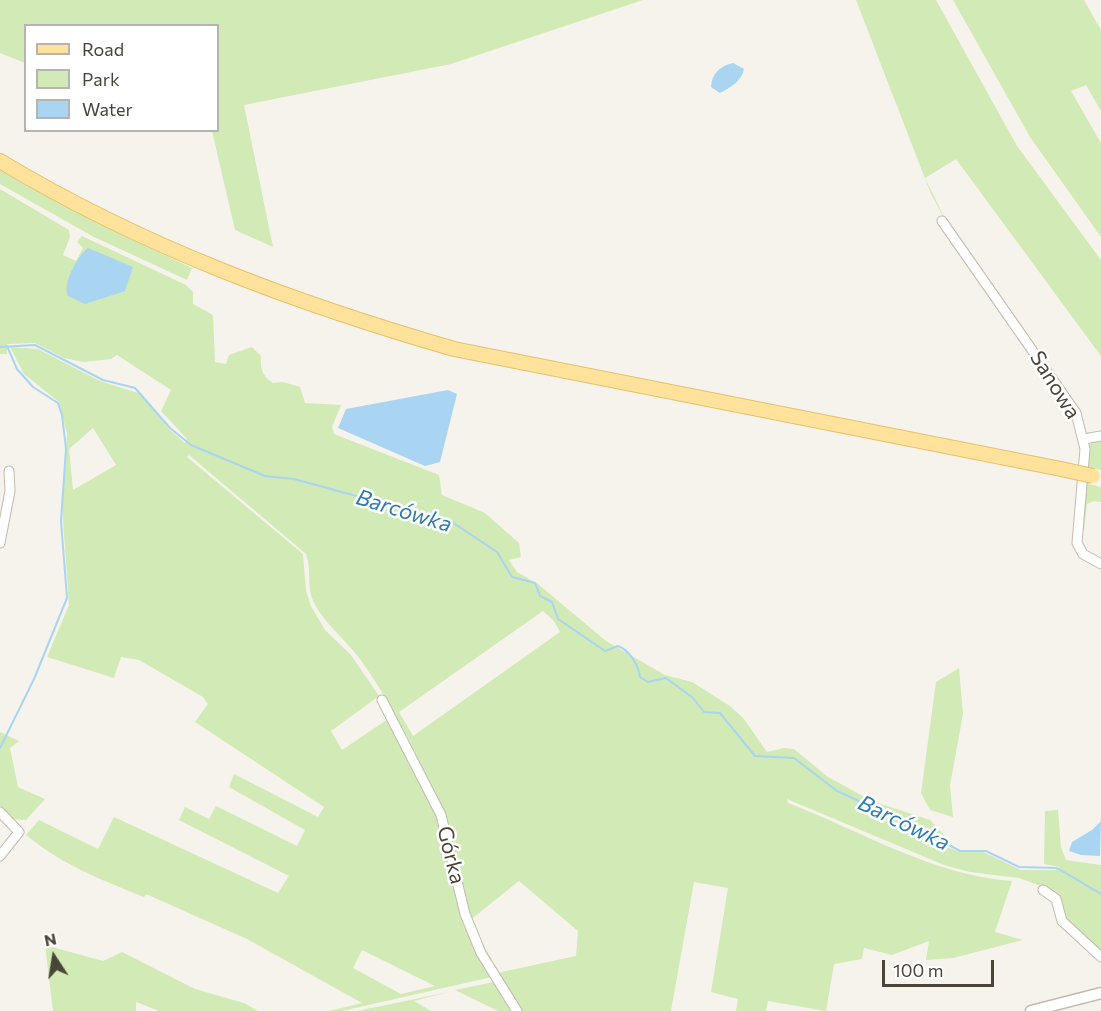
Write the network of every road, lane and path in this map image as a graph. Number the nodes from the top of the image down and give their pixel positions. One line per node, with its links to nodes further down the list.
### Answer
1 (0, 161): 6 (main road, bridge)
2 (942, 221): 4 (street, Sanowa)
3 (1101, 436): 4 (street)
4 (1084, 439): 8 (street, Sanowa)
5 (9, 471): 7 (street)
6 (1097, 477)
7 (0, 543)
8 (1101, 564)
9 (382, 700): 15 (street, Górka)
10 (0, 812): 11 (street)
11 (0, 856)
12 (1043, 890): 13 (street)
13 (1101, 957)
14 (1101, 993): 16 (street)
15 (517, 1011)
16 (1031, 1011)

